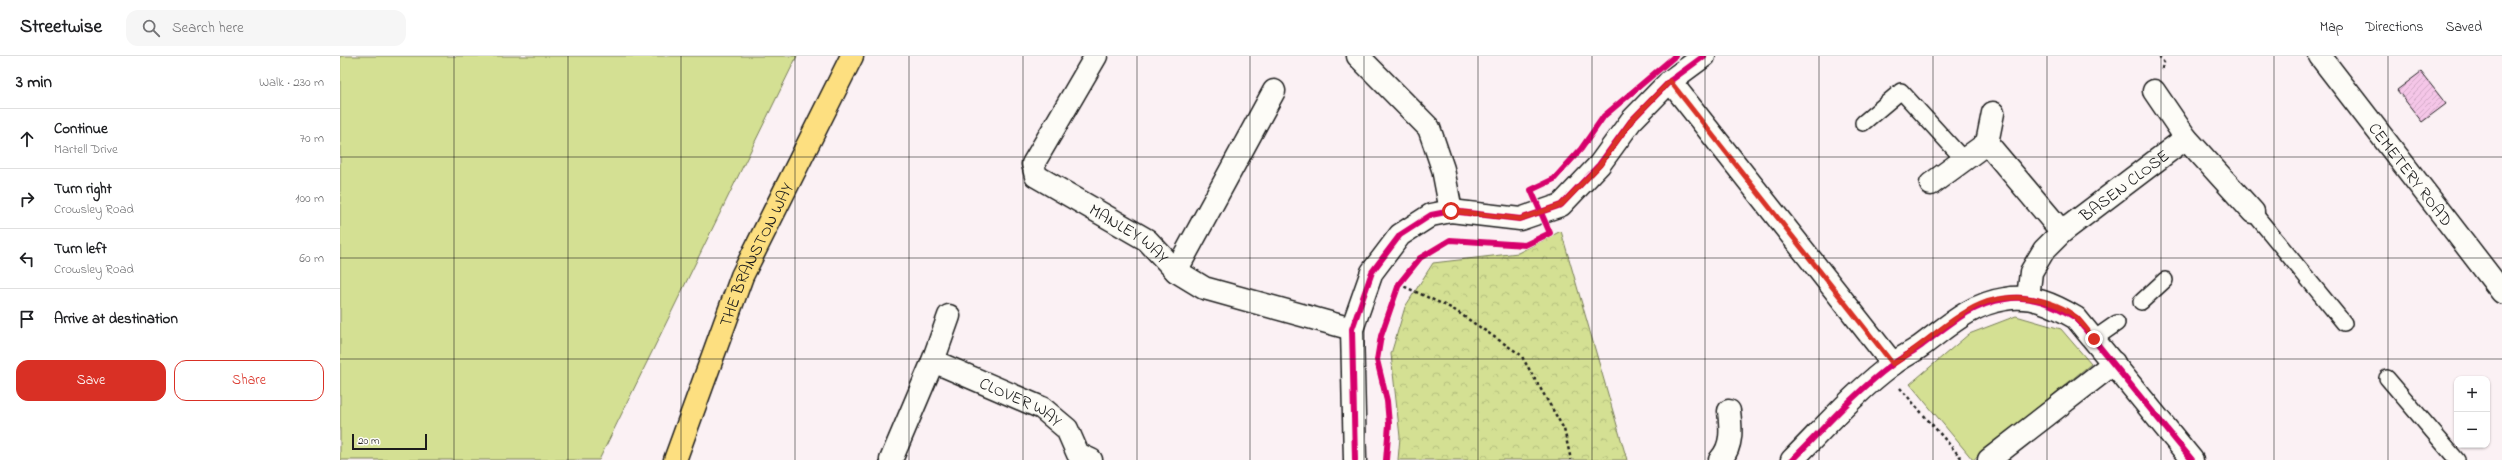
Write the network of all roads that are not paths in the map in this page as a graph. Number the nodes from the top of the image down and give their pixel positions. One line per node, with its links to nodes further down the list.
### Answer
1 (852, 56): 35 (highway, THE BRANSTON WAY)
2 (1096, 56): 18 (street, MANLEY WAY)
3 (1358, 56): 15 (street)
4 (1704, 56): 6 (street)
5 (2320, 56): 20 (street, CEMETERY ROAD)
6 (1670, 81): 15 (street); 30 (street)
7 (1274, 91): 18 (street)
8 (2154, 91): 11 (street, BASEN CLOSE)
9 (1993, 113): 12 (street)
10 (1863, 123): 13 (lane)
11 (2186, 138): 16 (street, BASEN CLOSE); 17 (street, BASEN CLOSE)
12 (1987, 143): 13 (street); 17 (street, BASEN CLOSE)
13 (1964, 160): 14 (street)
14 (1931, 184)
15 (1451, 211): 26 (street)
16 (2253, 212): 25 (lane)
17 (2062, 232): 21 (street, BASEN CLOSE)
18 (1176, 271): 26 (street, MANLEY WAY)
19 (2164, 280): 22 (lane)
20 (2502, 292)
21 (2028, 298): 27 (street); 30 (street)
22 (2141, 302)
23 (949, 316): 28 (street)
24 (2117, 323): 27 (lane)
25 (2344, 323)
26 (1352, 329): 37 (street)
27 (2094, 339): 29 (street)
28 (933, 361): 33 (street, CLOVER WAY); 36 (street)
29 (2114, 363): 39 (street); 40 (street)
30 (1893, 364): 38 (street)
31 (2387, 378): 41 (lane)
32 (1729, 411): 34 (street)
33 (1082, 458)
34 (1727, 458)
35 (675, 460)
36 (891, 460)
37 (1355, 460)
38 (1792, 460)
39 (1989, 460)
40 (2192, 460)
41 (2457, 460)

